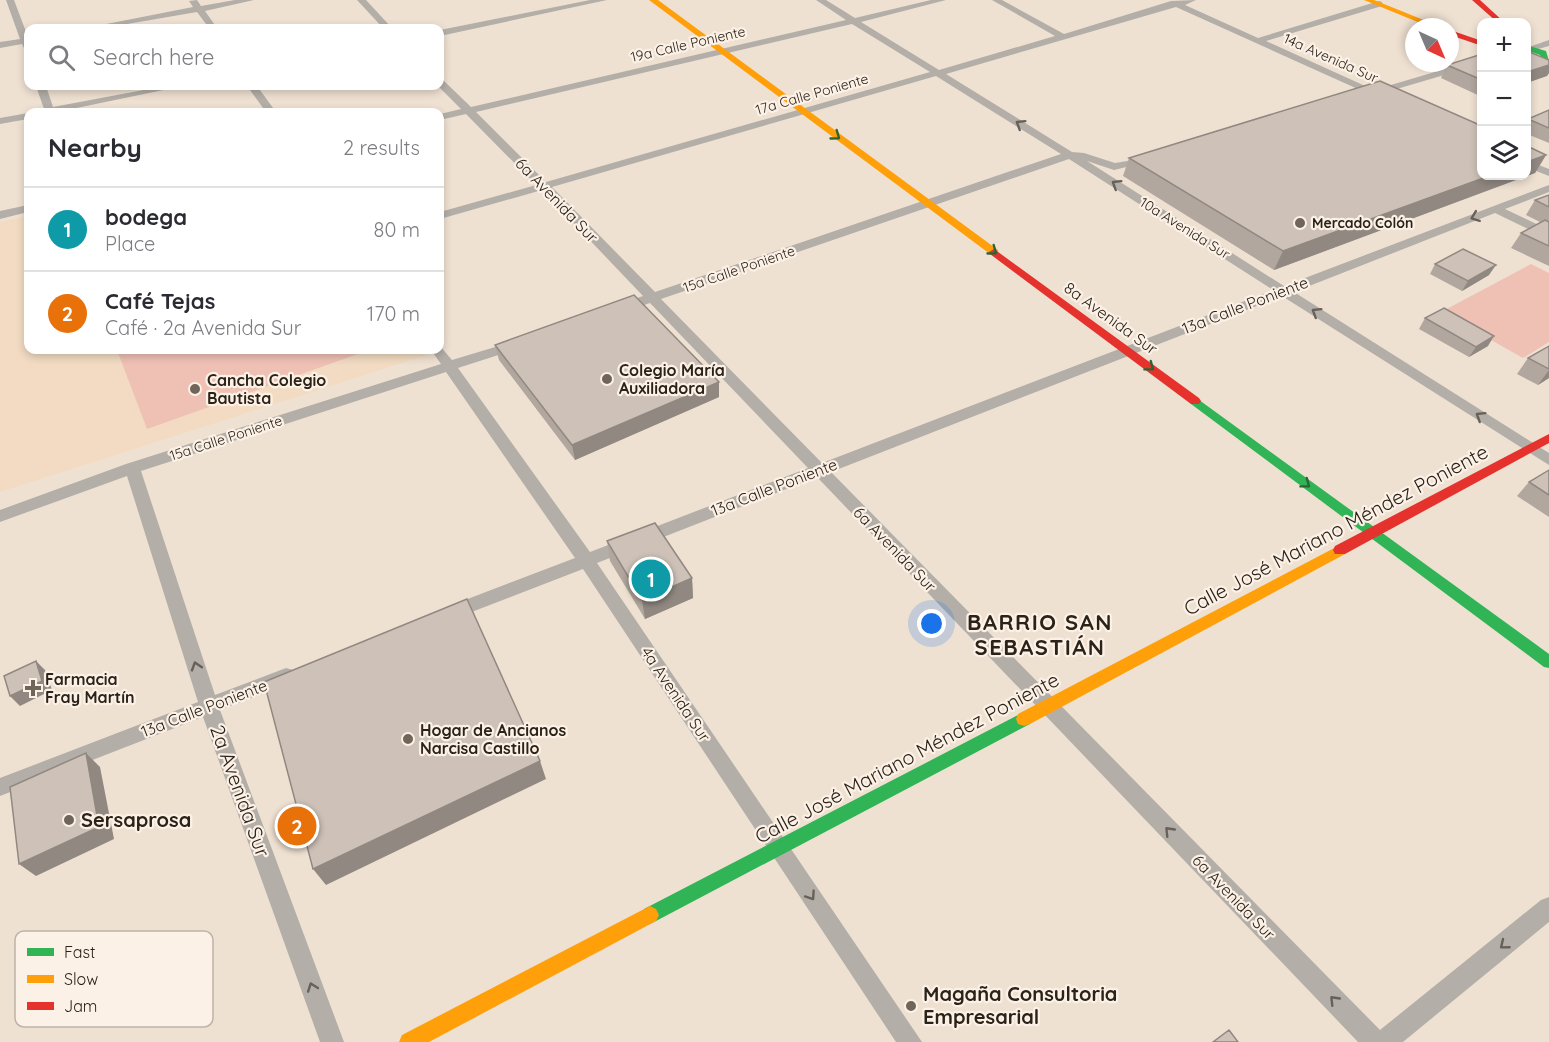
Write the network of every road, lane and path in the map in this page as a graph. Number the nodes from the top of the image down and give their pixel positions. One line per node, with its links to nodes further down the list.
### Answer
1 (10, 0): 22 (street)
2 (193, 0): 14 (street)
3 (250, 0): 14 (street)
4 (361, 0): 20 (street)
5 (603, 0): 21 (street)
6 (653, 0): 32 (street, 8a Avenida Sur)
7 (820, 0): 17 (street, 10a Avenida Sur)
8 (942, 0): 17 (street, 19a Calle Poniente)
9 (996, 0): 24 (street)
10 (1192, 0): 12 (street, 17a Calle Poniente)
11 (1476, 0): 16 (street)
12 (1172, 2): 24 (street, 17a Calle Poniente); 25 (street, 14a Avenida Sur)
13 (1373, 2): 15 (street); 25 (street)
14 (199, 9): 18 (street); 19 (street)
15 (1414, 18)
16 (1496, 18)
17 (854, 22): 32 (street, 19a Calle Poniente); 36 (street, 10a Avenida Sur)
18 (114, 24)
19 (210, 24)
20 (384, 24)
21 (444, 32)
22 (24, 33)
23 (1459, 35): 26 (street)
24 (1061, 36): 36 (street, 17a Calle Poniente)
25 (1257, 41): 41 (street, 14a Avenida Sur)
26 (1477, 42)
27 (24, 43): 29 (street)
28 (1549, 43): 30 (street)
29 (0, 45)
30 (1531, 46)
31 (1531, 48): 35 (street)
32 (722, 51): 47 (street, 19a Calle Poniente); 48 (street, 8a Avenida Sur)
33 (1477, 62): 41 (street)
34 (1531, 63): 35 (street)
35 (1548, 65)
36 (936, 73): 48 (street, 17a Calle Poniente); 53 (street, 10a Avenida Sur, one-way to 36)
37 (444, 86): 47 (street, 6a Avenida Sur)
38 (42, 90): 44 (street)
39 (158, 90): 45 (street)
40 (255, 90): 46 (street)
41 (1372, 93): 42 (street); 43 (street, 14a Avenida Sur)
42 (1357, 98)
43 (1394, 103)
44 (46, 108)
45 (67, 108)
46 (268, 108)
47 (468, 111): 49 (street, 19a Calle Poniente); 56 (street, 6a Avenida Sur)
48 (802, 111): 56 (street, 17a Calle Poniente); 58 (street, 8a Avenida Sur, one-way to 58)
49 (444, 116)
50 (24, 117): 51 (street)
51 (0, 121)
52 (1163, 154): 53 (street)
53 (1070, 155): 58 (street, 15a Calle Poniente); 64 (street, 10a Avenida Sur, one-way to 53)
54 (1531, 165): 55 (street)
55 (1549, 173)
56 (545, 187): 62 (street, 17a Calle Poniente); 65 (street, 6a Avenida Sur)
57 (1549, 188): 59 (street, 13a Calle Poniente)
58 (928, 204): 65 (street, 15a Calle Poniente); 68 (street, 8a Avenida Sur, one-way to 68)
59 (1497, 209): 63 (street); 64 (street, 13a Calle Poniente, one-way to 64)
60 (24, 210): 61 (street)
61 (0, 215)
62 (444, 215)
63 (1549, 235)
64 (1283, 291): 68 (street, 13a Calle Poniente); 72 (street, 10a Avenida Sur, one-way to 64)
65 (652, 298): 66 (street, 15a Calle Poniente); 75 (street, 6a Avenida Sur)
66 (607, 314)
67 (529, 340): 70 (street, 15a Calle Poniente)
68 (1127, 351): 75 (street, 13a Calle Poniente); 77 (street, 8a Avenida Sur, one-way to 77)
69 (441, 354): 70 (street, 4a Avenida Sur)
70 (450, 367): 74 (street, 15a Calle Poniente); 78 (street, 4a Avenida Sur)
71 (1549, 438): 72 (street, Calle José Mariano Méndez Poniente)
72 (1530, 448): 73 (street, 10a Avenida Sur); 77 (street, Calle José Mariano Méndez Poniente)
73 (1549, 460)
74 (132, 468): 76 (street, 15a Calle Poniente); 82 (street, 2a Avenida Sur, one-way to 74)
75 (819, 470): 78 (street, 13a Calle Poniente); 83 (street, 6a Avenida Sur)
76 (0, 516)
77 (1373, 533): 80 (street, 8a Avenida Sur); 83 (street, Calle José Mariano Méndez Poniente)
78 (586, 560): 79 (street, 13a Calle Poniente); 85 (street, 4a Avenida Sur)
79 (431, 620)
80 (1549, 662)
81 (297, 672): 82 (street, 13a Calle Poniente)
82 (208, 706): 84 (street, 13a Calle Poniente); 87 (street, 2a Avenida Sur, one-way to 82)
83 (1048, 706): 85 (street, Calle José Mariano Méndez Poniente); 90 (street, 6a Avenida Sur, one-way to 83)
84 (0, 787)
85 (779, 847): 88 (street, Calle José Mariano Méndez Poniente); 89 (street, 4a Avenida Sur, one-way to 89)
86 (1549, 908): 91 (street, one-way to 91)
87 (332, 1042)
88 (409, 1042)
89 (910, 1042)
90 (1375, 1042)
91 (1384, 1042)

